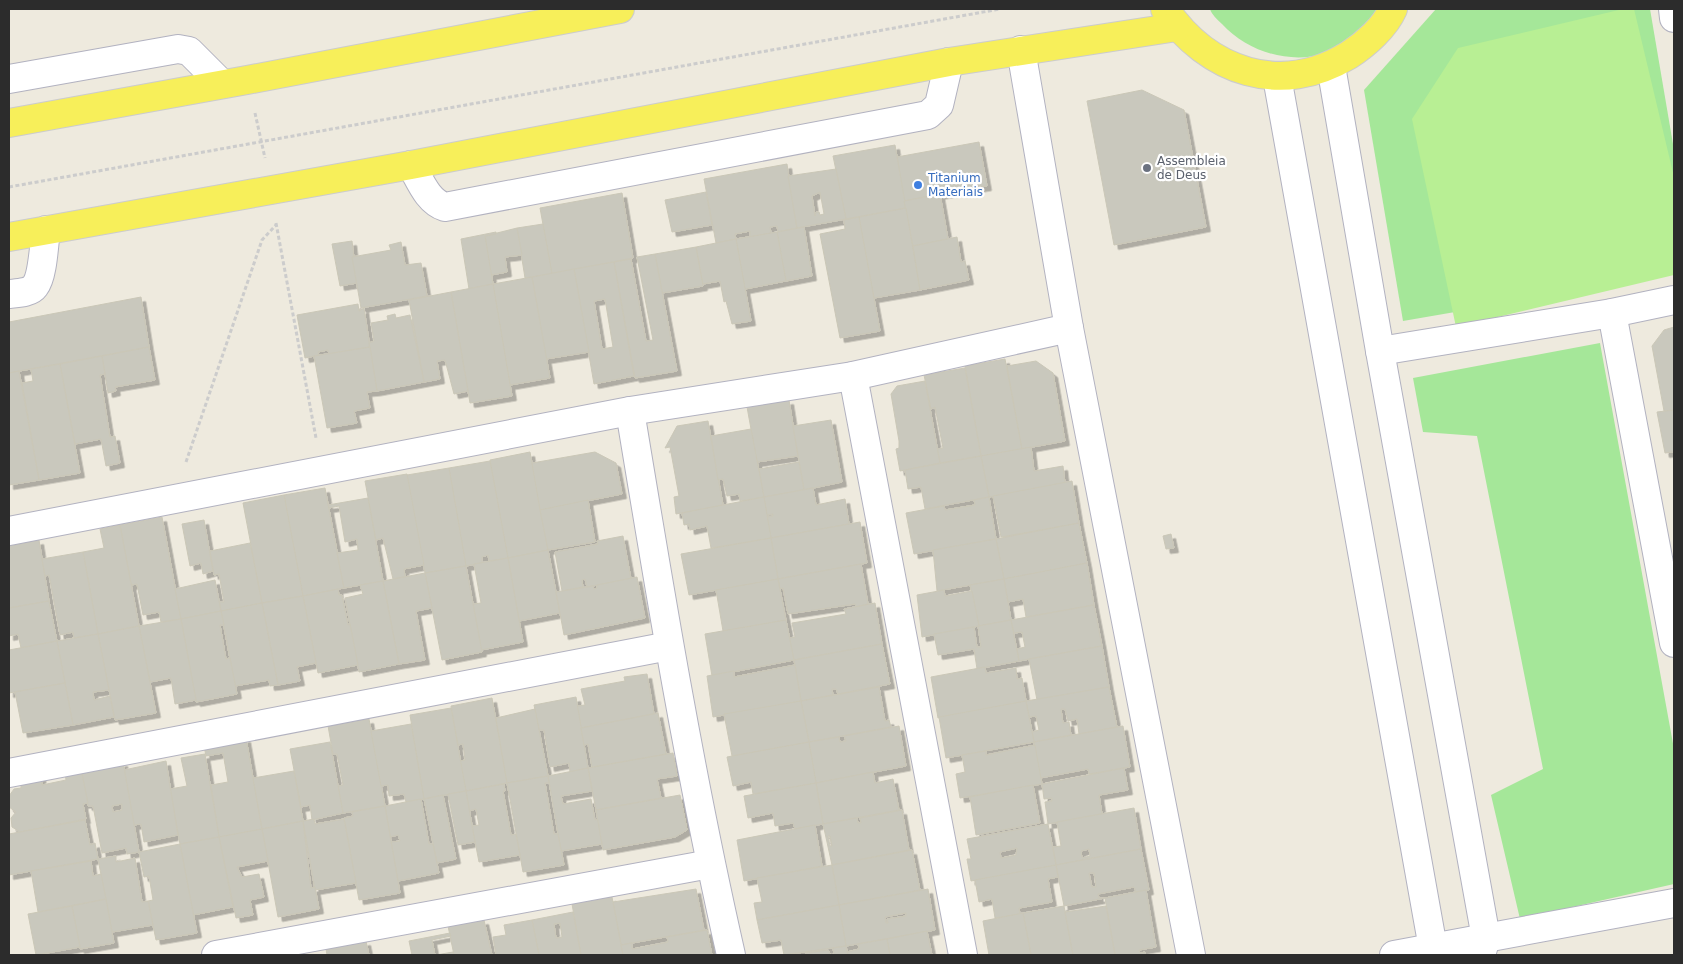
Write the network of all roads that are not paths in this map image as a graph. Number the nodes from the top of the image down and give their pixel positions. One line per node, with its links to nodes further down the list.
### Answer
1 (620, 9): 4 (main road)
2 (1393, 9): 9 (main road)
3 (1672, 9): 6 (street)
4 (586, 12): 12 (main road)
5 (1171, 18): 7 (main road); 10 (main road)
6 (1674, 18)
7 (1021, 50): 8 (main road); 20 (street)
8 (949, 62): 14 (main road); 14 (street)
9 (1331, 66): 10 (main road); 21 (street)
10 (1277, 77): 31 (street)
11 (9, 79): 12 (street)
12 (235, 82): 13 (main road)
13 (9, 123)
14 (412, 164): 15 (main road)
15 (46, 230): 16 (main road); 17 (street)
16 (9, 237)
17 (9, 294)
18 (1674, 300): 19 (street)
19 (1612, 313): 21 (street); 25 (street)
20 (1069, 328): 22 (street); 35 (street)
21 (1380, 351): 30 (street)
22 (853, 376): 23 (street); 34 (street)
23 (630, 410): 24 (street); 26 (street)
24 (9, 531)
25 (1674, 643)
26 (669, 646): 27 (street); 28 (street)
27 (9, 773)
28 (710, 864): 32 (street); 33 (street)
29 (1674, 903): 30 (street)
30 (1484, 946): 31 (street)
31 (1436, 952): 36 (street)
32 (216, 955)
33 (732, 955)
34 (963, 955)
35 (1191, 955)
36 (1394, 955)

